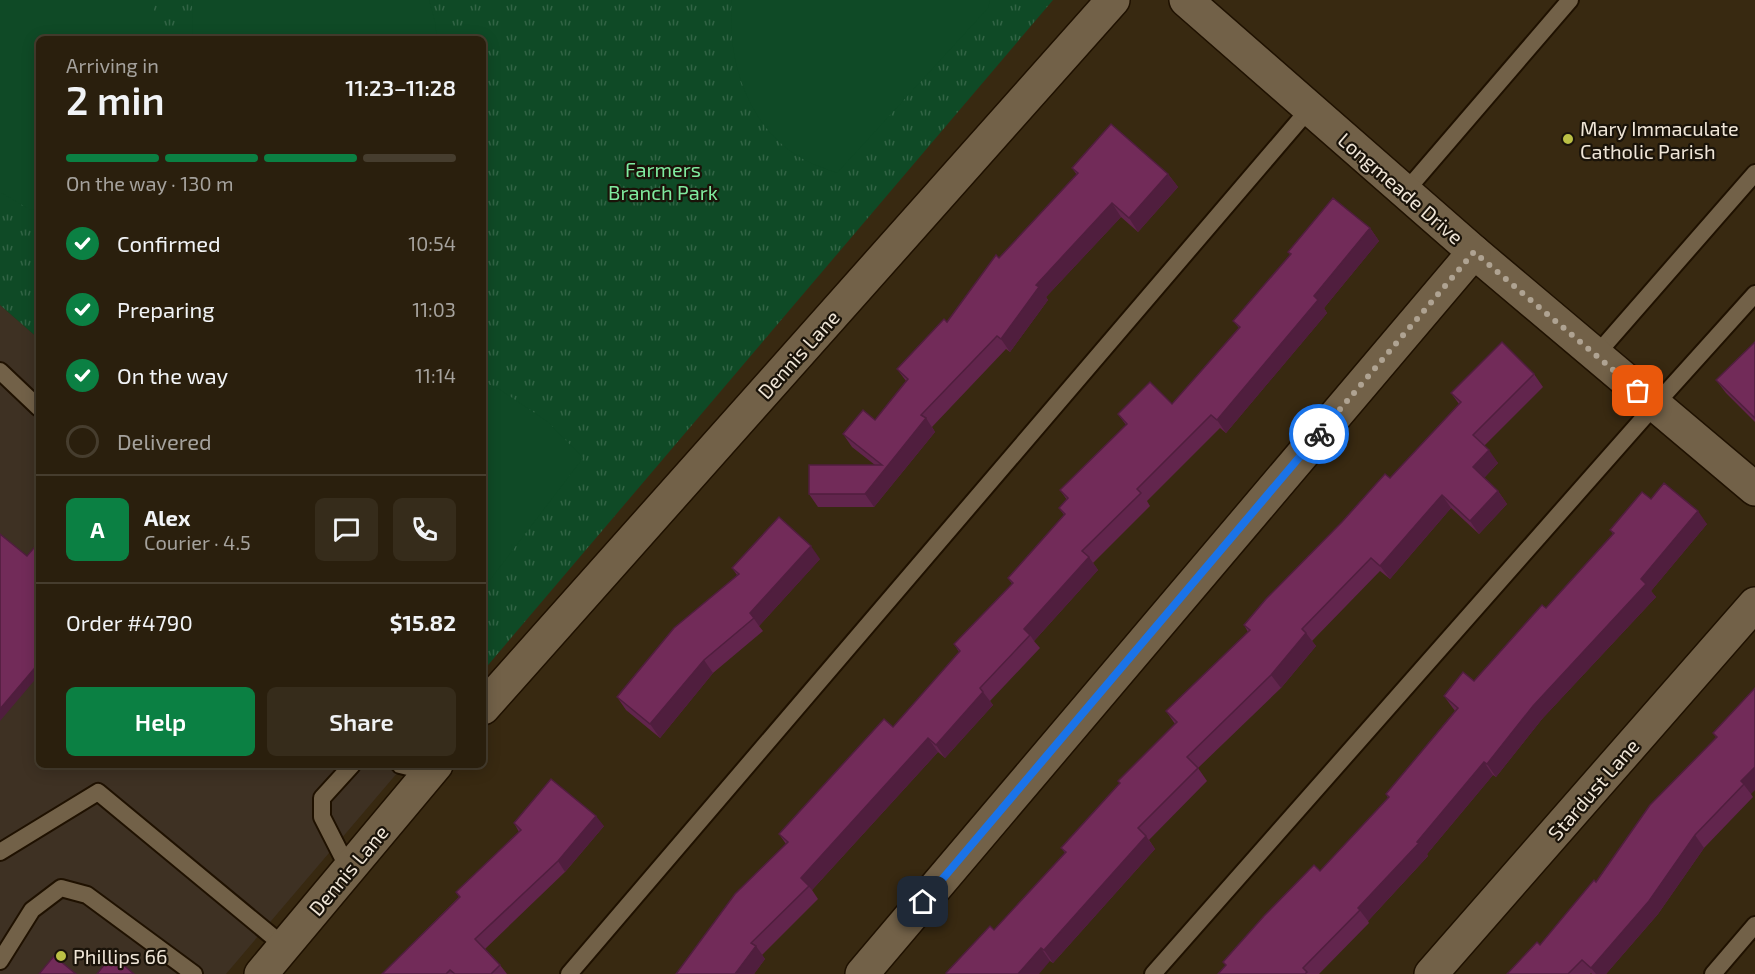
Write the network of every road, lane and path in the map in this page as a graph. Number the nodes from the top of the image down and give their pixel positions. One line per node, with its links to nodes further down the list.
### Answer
1 (1113, 0): 15 (street, Dennis Lane)
2 (1186, 0): 4 (street, Longmeade Drive)
3 (1570, 0): 6 (lane)
4 (1310, 108): 6 (street, Longmeade Drive); 25 (lane)
5 (1755, 173): 9 (lane)
6 (1405, 192): 7 (street, Longmeade Drive)
7 (1474, 252): 9 (street, Longmeade Drive); 26 (street)
8 (1755, 294): 12 (lane)
9 (1596, 355): 12 (street, Longmeade Drive)
10 (0, 371): 11 (lane)
11 (36, 405)
12 (1655, 405): 13 (street, Longmeade Drive); 27 (lane)
13 (1755, 489)
14 (1755, 604): 28 (street, Stardust Lane)
15 (486, 705)
16 (349, 768): 19 (lane)
17 (422, 768): 19 (street, Dennis Lane)
18 (0, 852): 21 (lane)
19 (349, 870): 21 (street, Dennis Lane)
20 (1755, 925): 29 (lane)
21 (284, 946): 24 (street, Dennis Lane)
22 (0, 961): 23 (lane)
23 (191, 973)
24 (261, 974)
25 (569, 974)
26 (862, 974)
27 (1153, 974)
28 (1431, 974)
29 (1713, 974)

